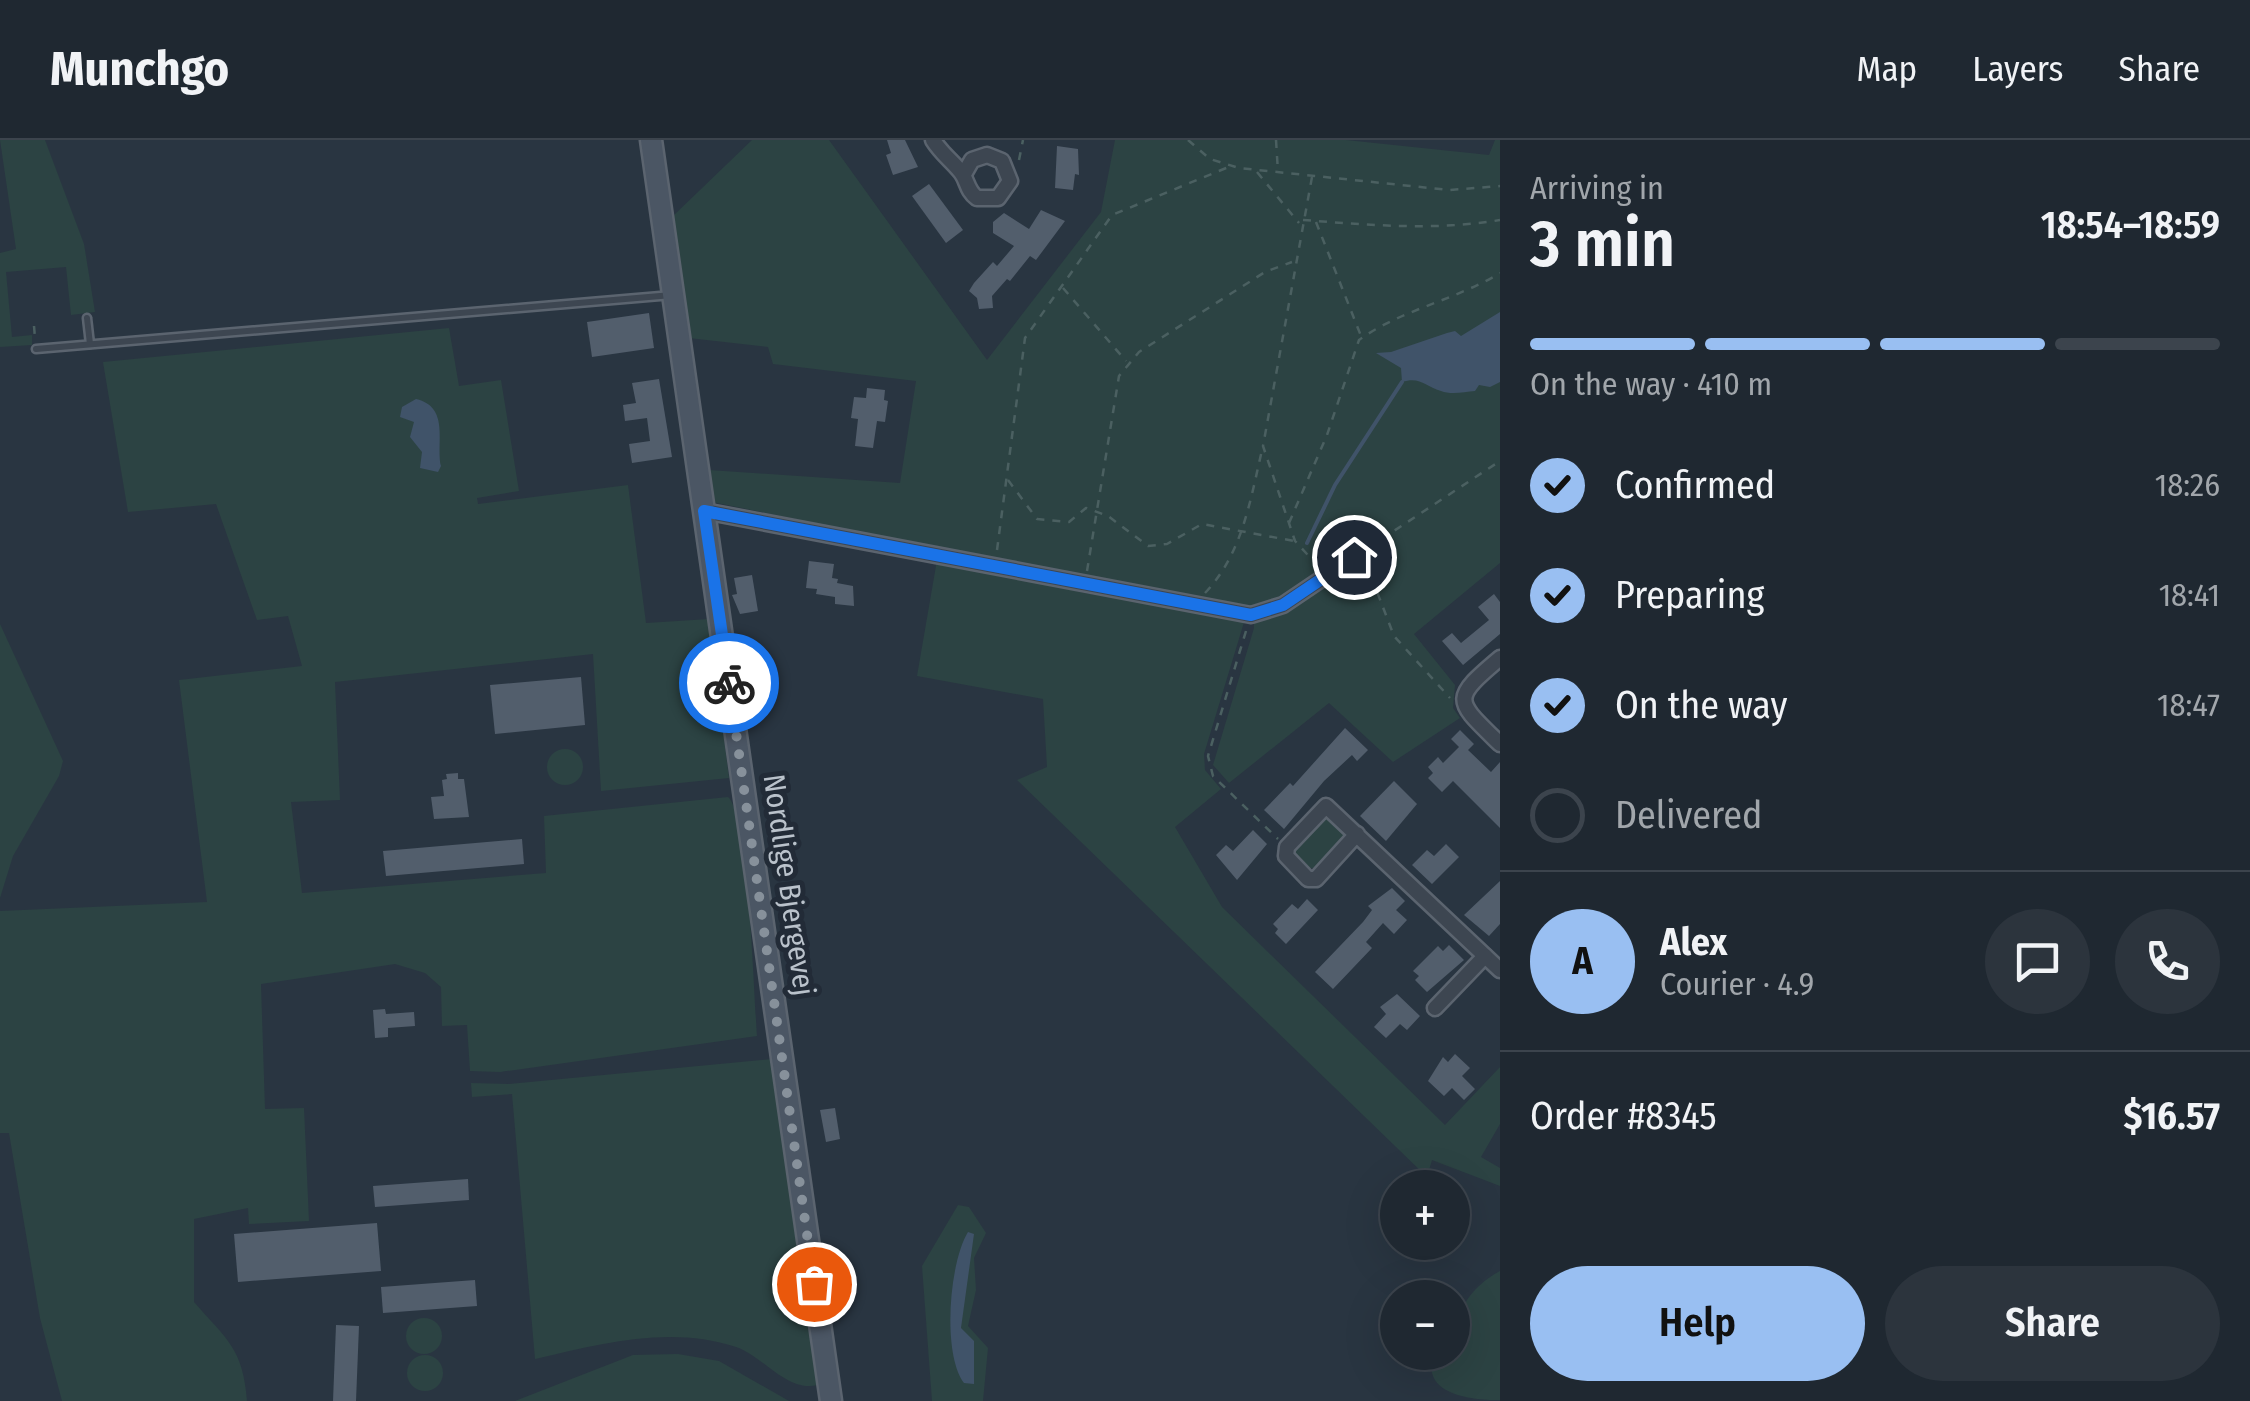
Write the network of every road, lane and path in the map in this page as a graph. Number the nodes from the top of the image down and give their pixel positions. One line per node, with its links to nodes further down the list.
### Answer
1 (651, 140): 19 (street, Nordlige Bjergevej)
2 (933, 140): 9 (street)
3 (1024, 140): 7 (path)
4 (1188, 140): 6 (path)
5 (1276, 140): 10 (path)
6 (1231, 166): 8 (path); 18 (path)
7 (1007, 167): 9 (street); 9 (street)
8 (1256, 170): 10 (path); 15 (path)
9 (964, 174)
10 (1278, 174): 11 (path)
11 (1312, 176): 12 (path); 15 (path)
12 (1500, 186)
13 (1500, 220): 14 (path)
14 (1316, 221): 15 (path); 22 (path)
15 (1301, 222): 16 (path)
16 (1294, 261): 25 (path); 26 (path)
17 (1500, 273): 22 (path)
18 (1062, 287): 25 (path); 29 (path)
19 (673, 295): 23 (lane); 30 (street, Nordlige Bjergevej)
20 (86, 318): 23 (lane)
21 (34, 326): 24 (path)
22 (1362, 338): 32 (path)
23 (90, 344): 24 (lane)
24 (36, 349)
25 (1128, 363): 31 (path)
26 (1263, 446): 32 (path); 33 (path)
27 (1500, 452): 28 (path)
28 (1499, 461): 35 (path)
29 (1006, 478): 31 (path); 36 (path)
30 (704, 511): 36 (street); 49 (street, Nordlige Bjergevej)
31 (1096, 511): 33 (path); 38 (path)
32 (1288, 524): 34 (path)
33 (1242, 532): 34 (path); 39 (path)
34 (1295, 541): 37 (path)
35 (1358, 554): 37 (street); 42 (path)
36 (995, 567): 38 (street)
37 (1329, 576): 40 (street)
38 (1084, 584): 39 (street)
39 (1193, 605): 40 (street)
40 (1251, 615): 45 (path)
41 (1500, 658): 42 (street)
42 (1464, 700): 43 (street)
43 (1500, 744)
44 (1357, 834): 45 (street); 45 (street); 46 (street)
45 (1287, 848)
46 (1485, 956): 47 (street); 48 (street)
47 (1500, 970)
48 (1435, 1008)
49 (831, 1401)

